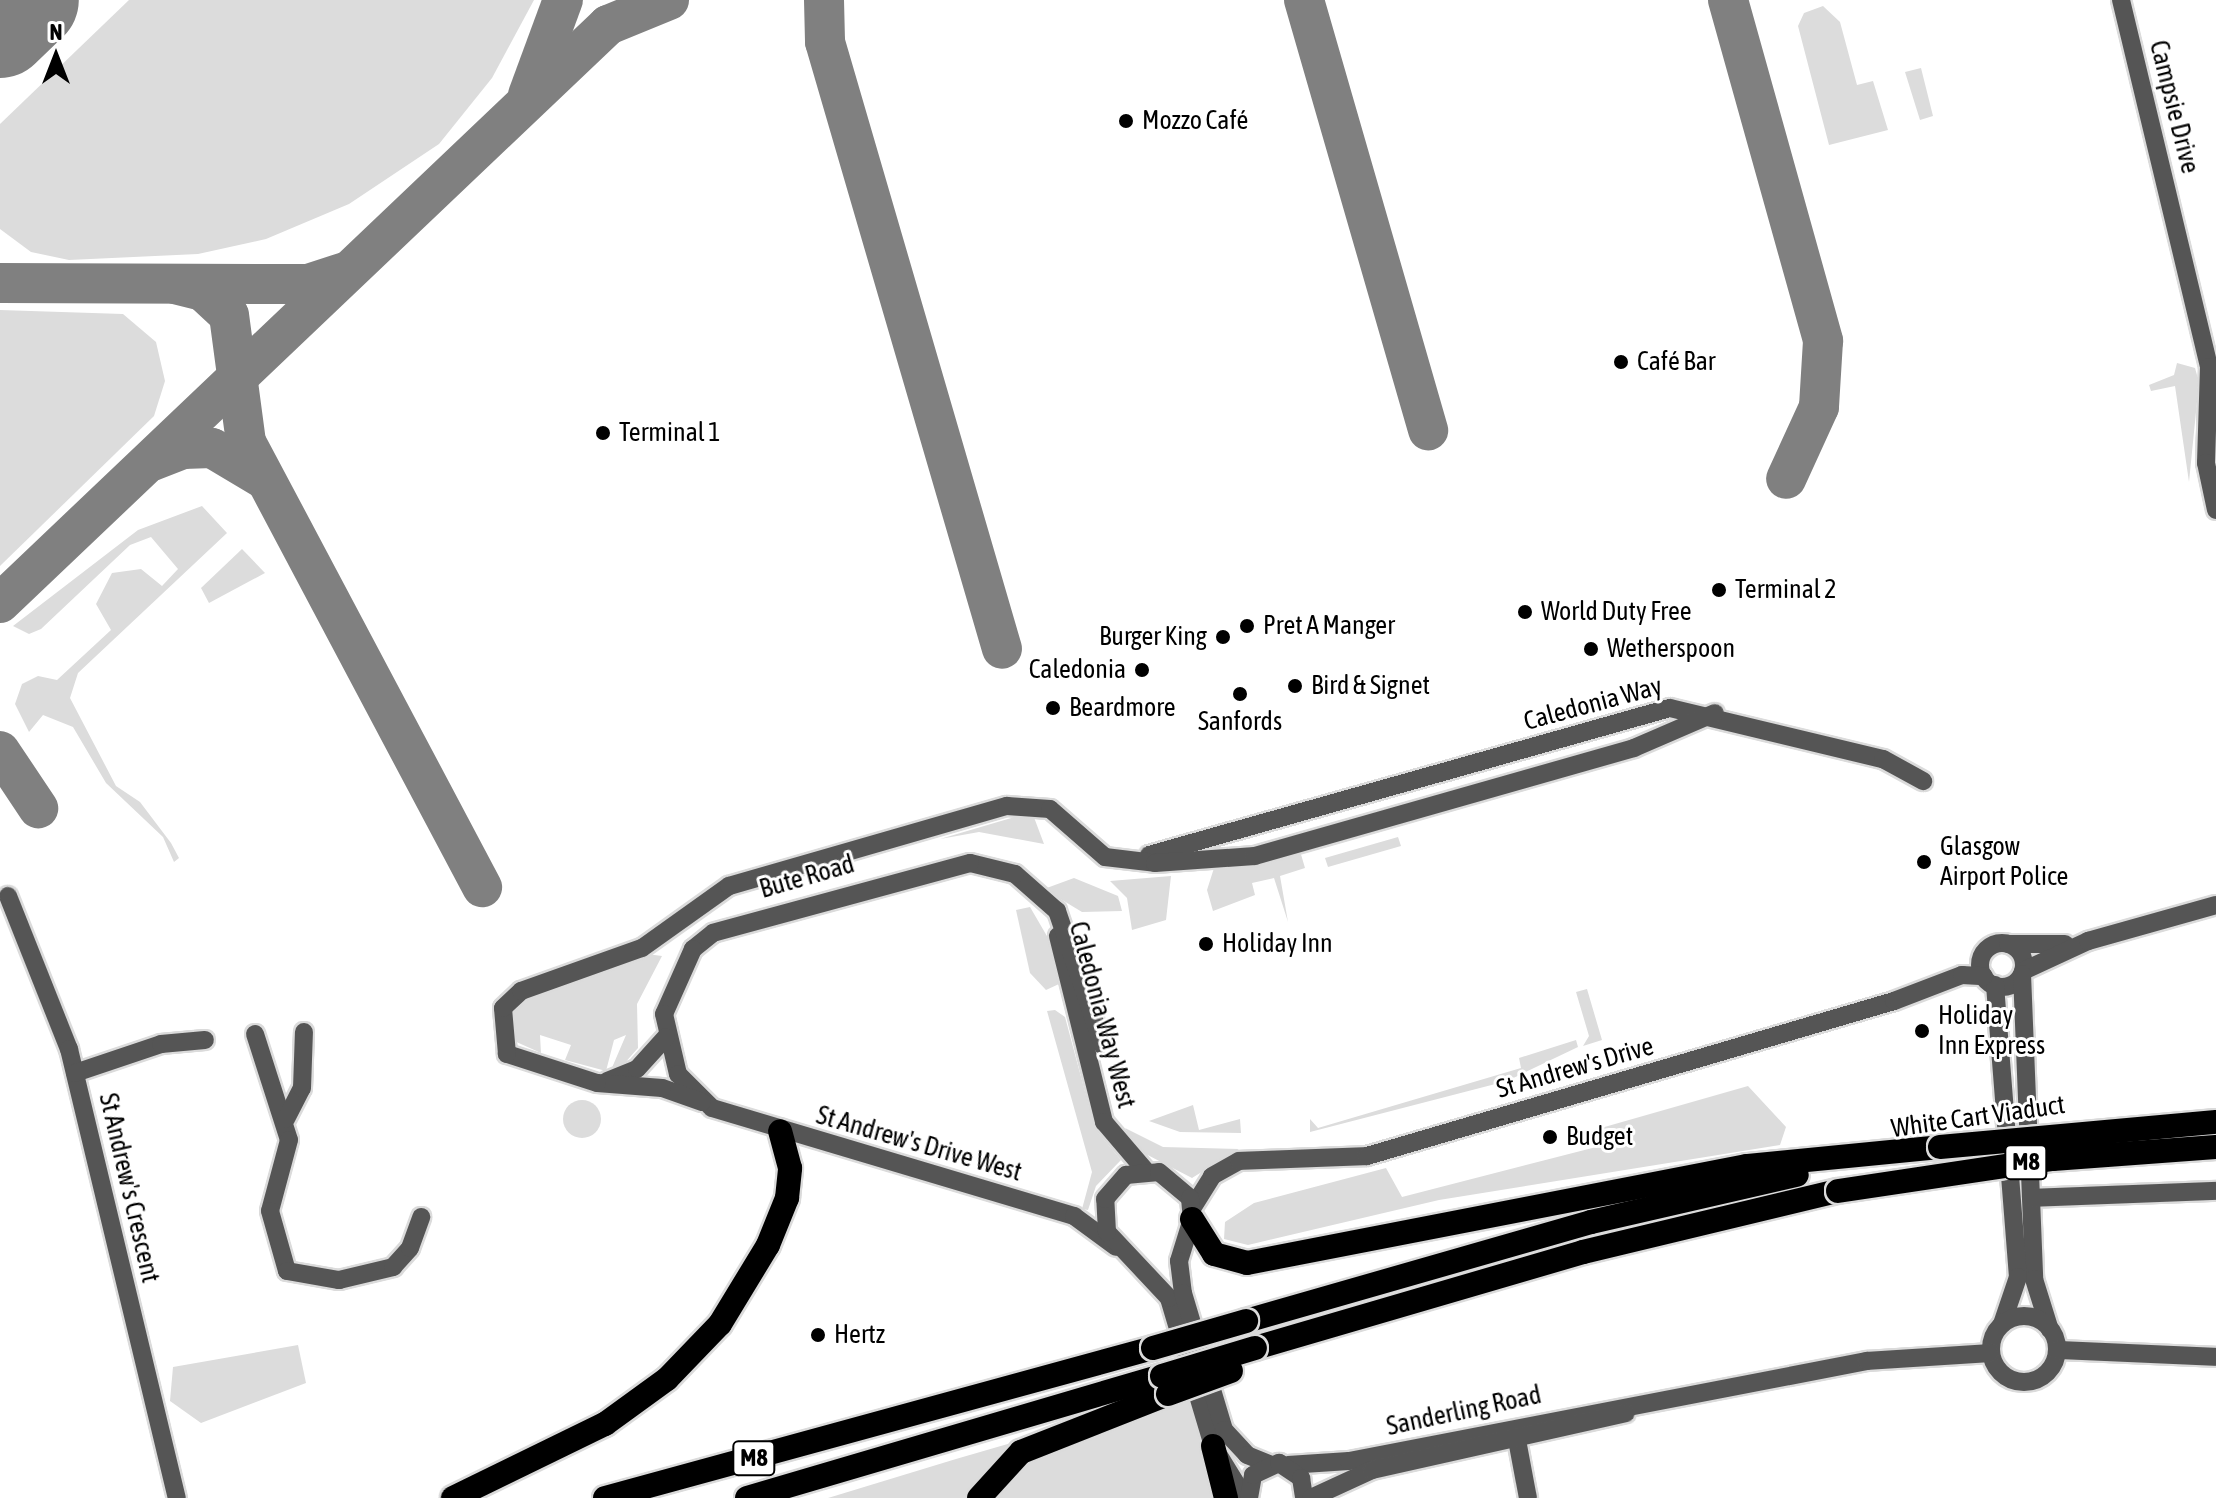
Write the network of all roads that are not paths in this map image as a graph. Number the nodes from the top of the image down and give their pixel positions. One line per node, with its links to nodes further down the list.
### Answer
1 (2121, 0): 2 (street, Campsie Drive)
2 (2216, 510)
3 (1715, 713): 4 (street); 5 (street, Caledonia Way); 5 (street, Caledonia Way)
4 (1923, 781)
5 (1119, 859): 19 (street, St Andrew's Drive West)
6 (955, 869): 15 (street, Bute Road); 17 (street, Caledonia Way West); 25 (street, Caledonia Way West)
7 (8, 896): 18 (street, St Andrew's Crescent)
8 (2216, 905): 9 (street)
9 (2088, 941): 10 (street); 11 (street)
10 (2008, 944): 11 (street); 12 (street)
11 (2023, 972): 12 (street, St Andrew's Drive); 28 (street)
12 (1989, 981): 29 (street, St Andrew's Drive); 32 (street)
13 (304, 1032): 21 (street)
14 (255, 1034): 21 (street)
15 (666, 1037): 19 (street); 20 (street)
16 (205, 1040): 18 (street)
17 (1103, 1046)
18 (75, 1073): 43 (street, St Andrew's Crescent)
19 (597, 1083): 20 (street, St Andrew's Drive West)
20 (702, 1102): 23 (street, St Andrew's Drive West)
21 (286, 1119): 30 (street)
22 (2216, 1122): 26 (highway, White Cart Viaduct / M8, bridge)
23 (780, 1131): 31 (street, St Andrew's Drive West); 44 (highway)
24 (2216, 1147): 26 (highway, White Cart Viaduct / M8, bridge)
25 (1145, 1170): 29 (street); 31 (street)
26 (1752, 1186): 29 (highway); 37 (highway, M8, bridge); 39 (highway, M8, bridge)
27 (2216, 1191): 28 (street)
28 (2031, 1198): 33 (street)
29 (1193, 1213): 42 (street)
30 (421, 1217)
31 (1116, 1247): 41 (street, St Andrew's Drive West)
32 (2002, 1324): 33 (street); 35 (street)
33 (2050, 1330): 34 (street)
34 (2057, 1350): 35 (street); 36 (street)
35 (1990, 1353): 38 (street, Sanderling Road)
36 (2216, 1357)
37 (1165, 1385): 47 (highway, M8); 48 (highway)
38 (1651, 1403): 40 (street, Sanderling Road); 42 (street, Sanderling Road)
39 (902, 1418): 45 (highway, M8); 46 (highway, M8)
40 (1517, 1440): 52 (street, Sanderling Road); 53 (street)
41 (1213, 1446): 49 (highway); 50 (street, St Andrew's Drive West)
42 (1278, 1465): 50 (street); 51 (street)
43 (177, 1498)
44 (453, 1498)
45 (605, 1498)
46 (649, 1498)
47 (747, 1498)
48 (979, 1498)
49 (1226, 1498)
50 (1247, 1498)
51 (1304, 1498)
52 (1311, 1498)
53 (1528, 1498)

